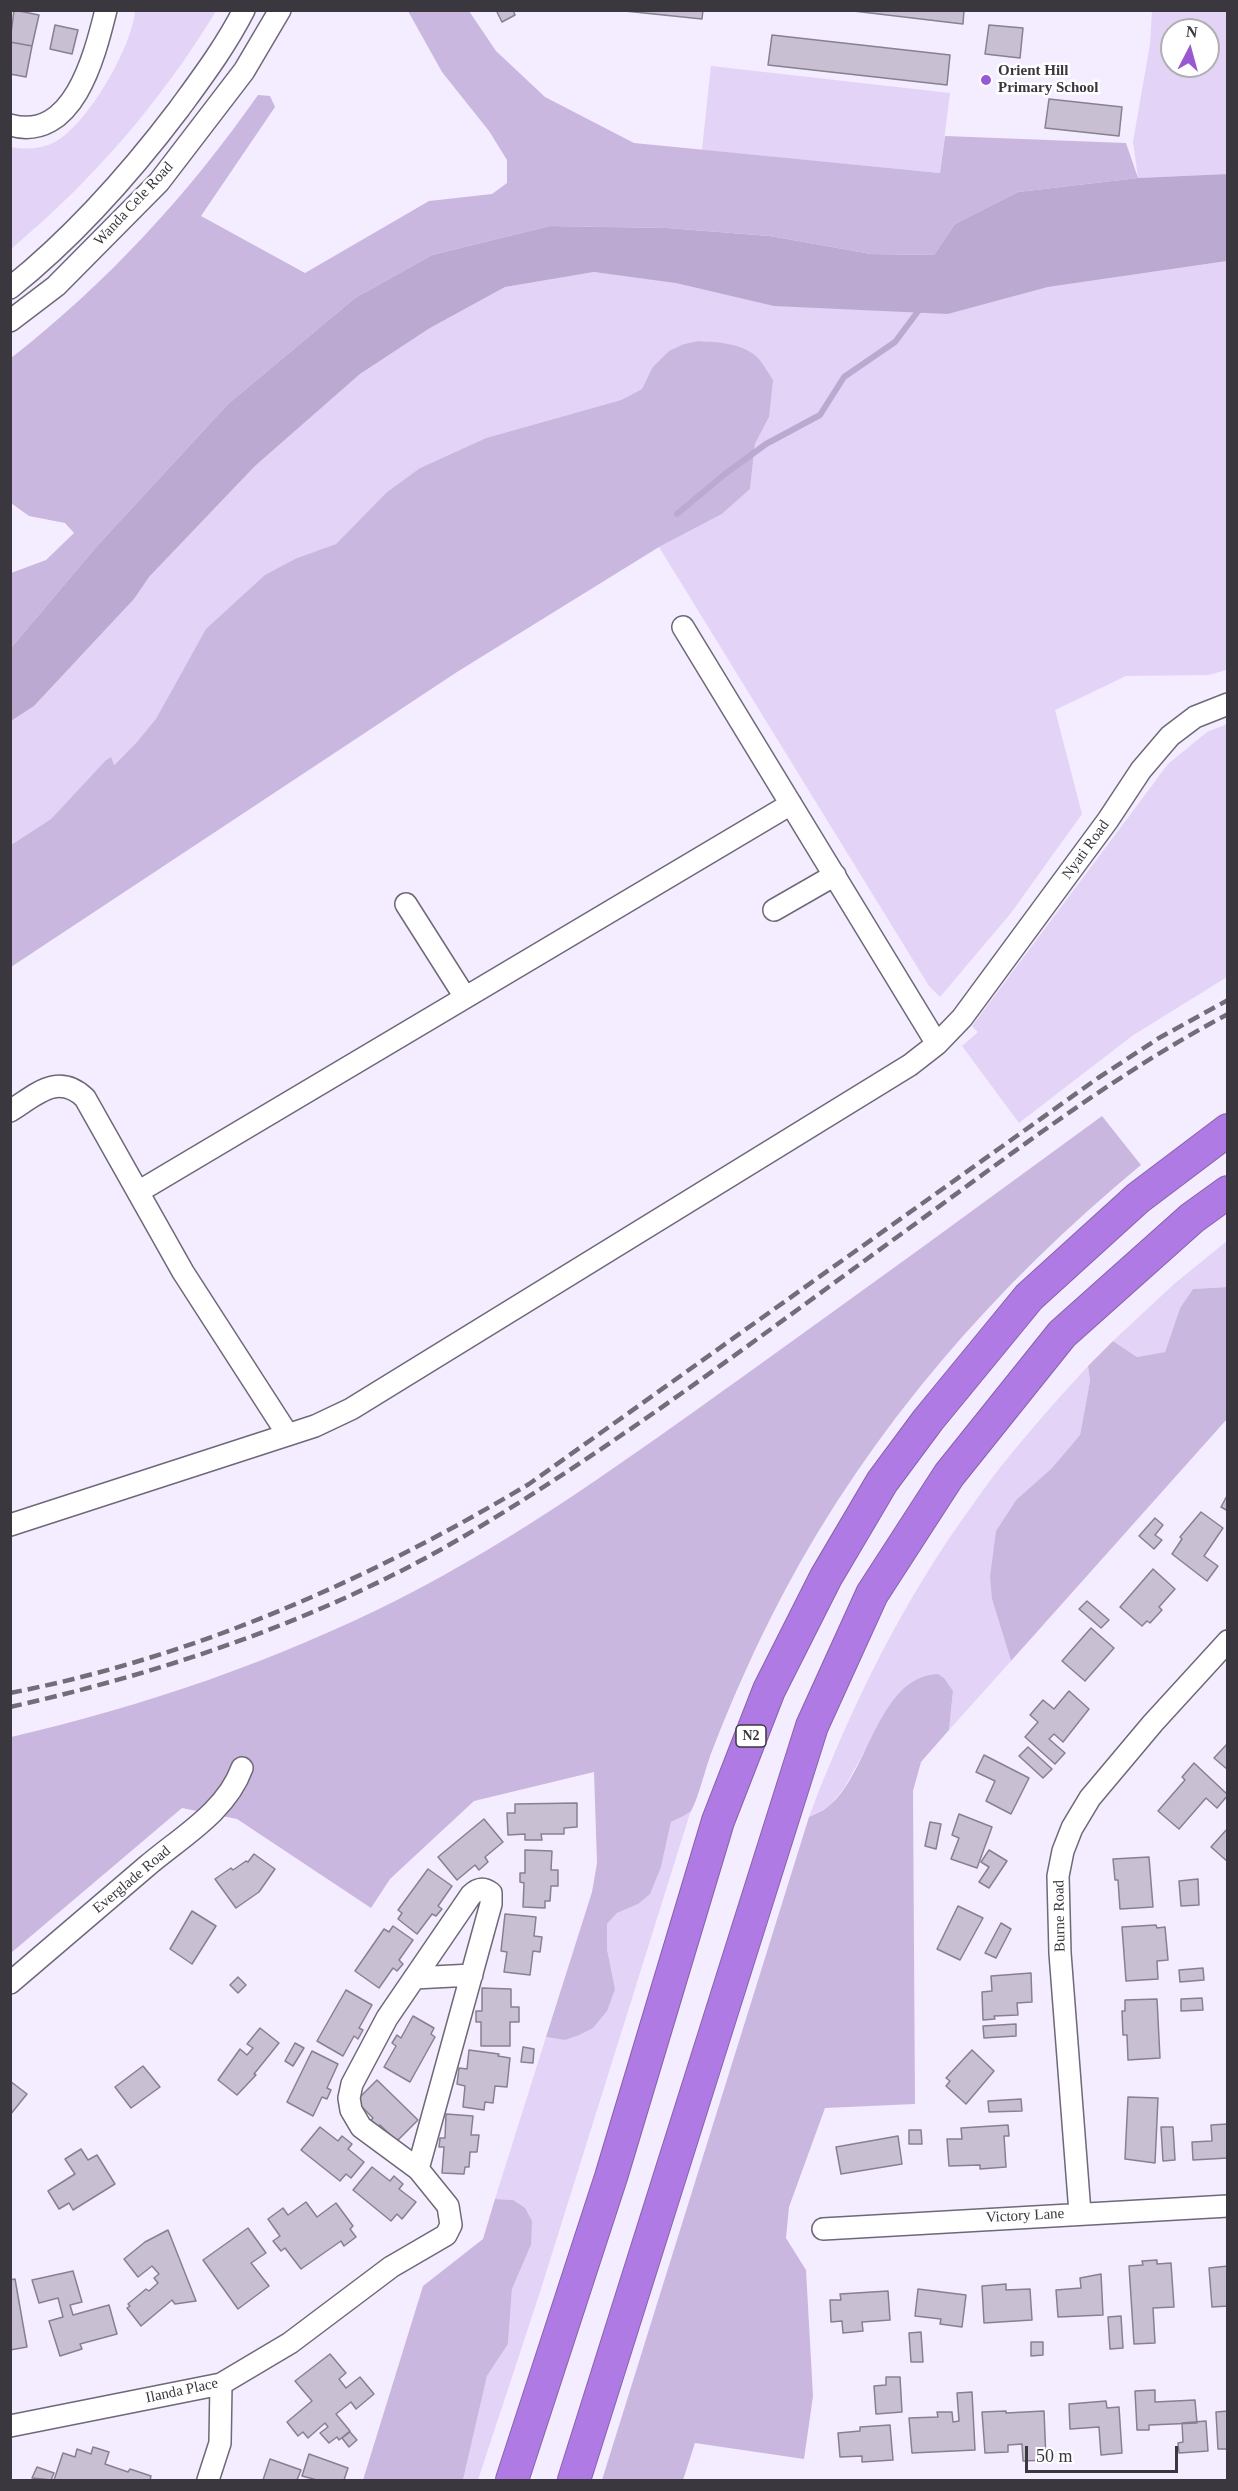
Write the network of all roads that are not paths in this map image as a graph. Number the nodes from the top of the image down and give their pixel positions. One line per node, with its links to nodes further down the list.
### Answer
1 (106, 10): 4 (street)
2 (244, 10): 5 (street, Wanda Cele Road)
3 (280, 10): 6 (street, Wanda Cele Road)
4 (10, 125)
5 (10, 288)
6 (10, 321)
7 (683, 627): 9 (street)
8 (1227, 704): 14 (street, Nyati Road)
9 (791, 804): 10 (street); 13 (street)
10 (835, 875): 12 (street); 14 (street)
11 (406, 904): 13 (street)
12 (774, 910)
13 (465, 997): 17 (street)
14 (937, 1044): 19 (street, Nyati Road)
15 (10, 1111): 17 (street)
16 (1227, 1130): 33 (highway, N2)
17 (138, 1192): 19 (street)
18 (1227, 1192): 34 (highway)
19 (288, 1435): 20 (street, Nyati Road)
20 (10, 1525)
21 (1227, 1641): 28 (street, Burne Road)
22 (242, 1768): 25 (street, Everglade Road)
23 (472, 1975): 24 (street); 24 (street, Ilanda Place); 26 (street)
24 (414, 1978): 26 (street, Ilanda Place)
25 (10, 1983)
26 (418, 2169): 30 (street, Ilanda Place)
27 (1227, 2206): 28 (street, Victory Lane)
28 (1080, 2213): 29 (street, Victory Lane)
29 (823, 2229)
30 (221, 2384): 31 (street, Ilanda Place); 32 (street)
31 (10, 2426)
32 (208, 2481)
33 (512, 2481)
34 (574, 2481)

